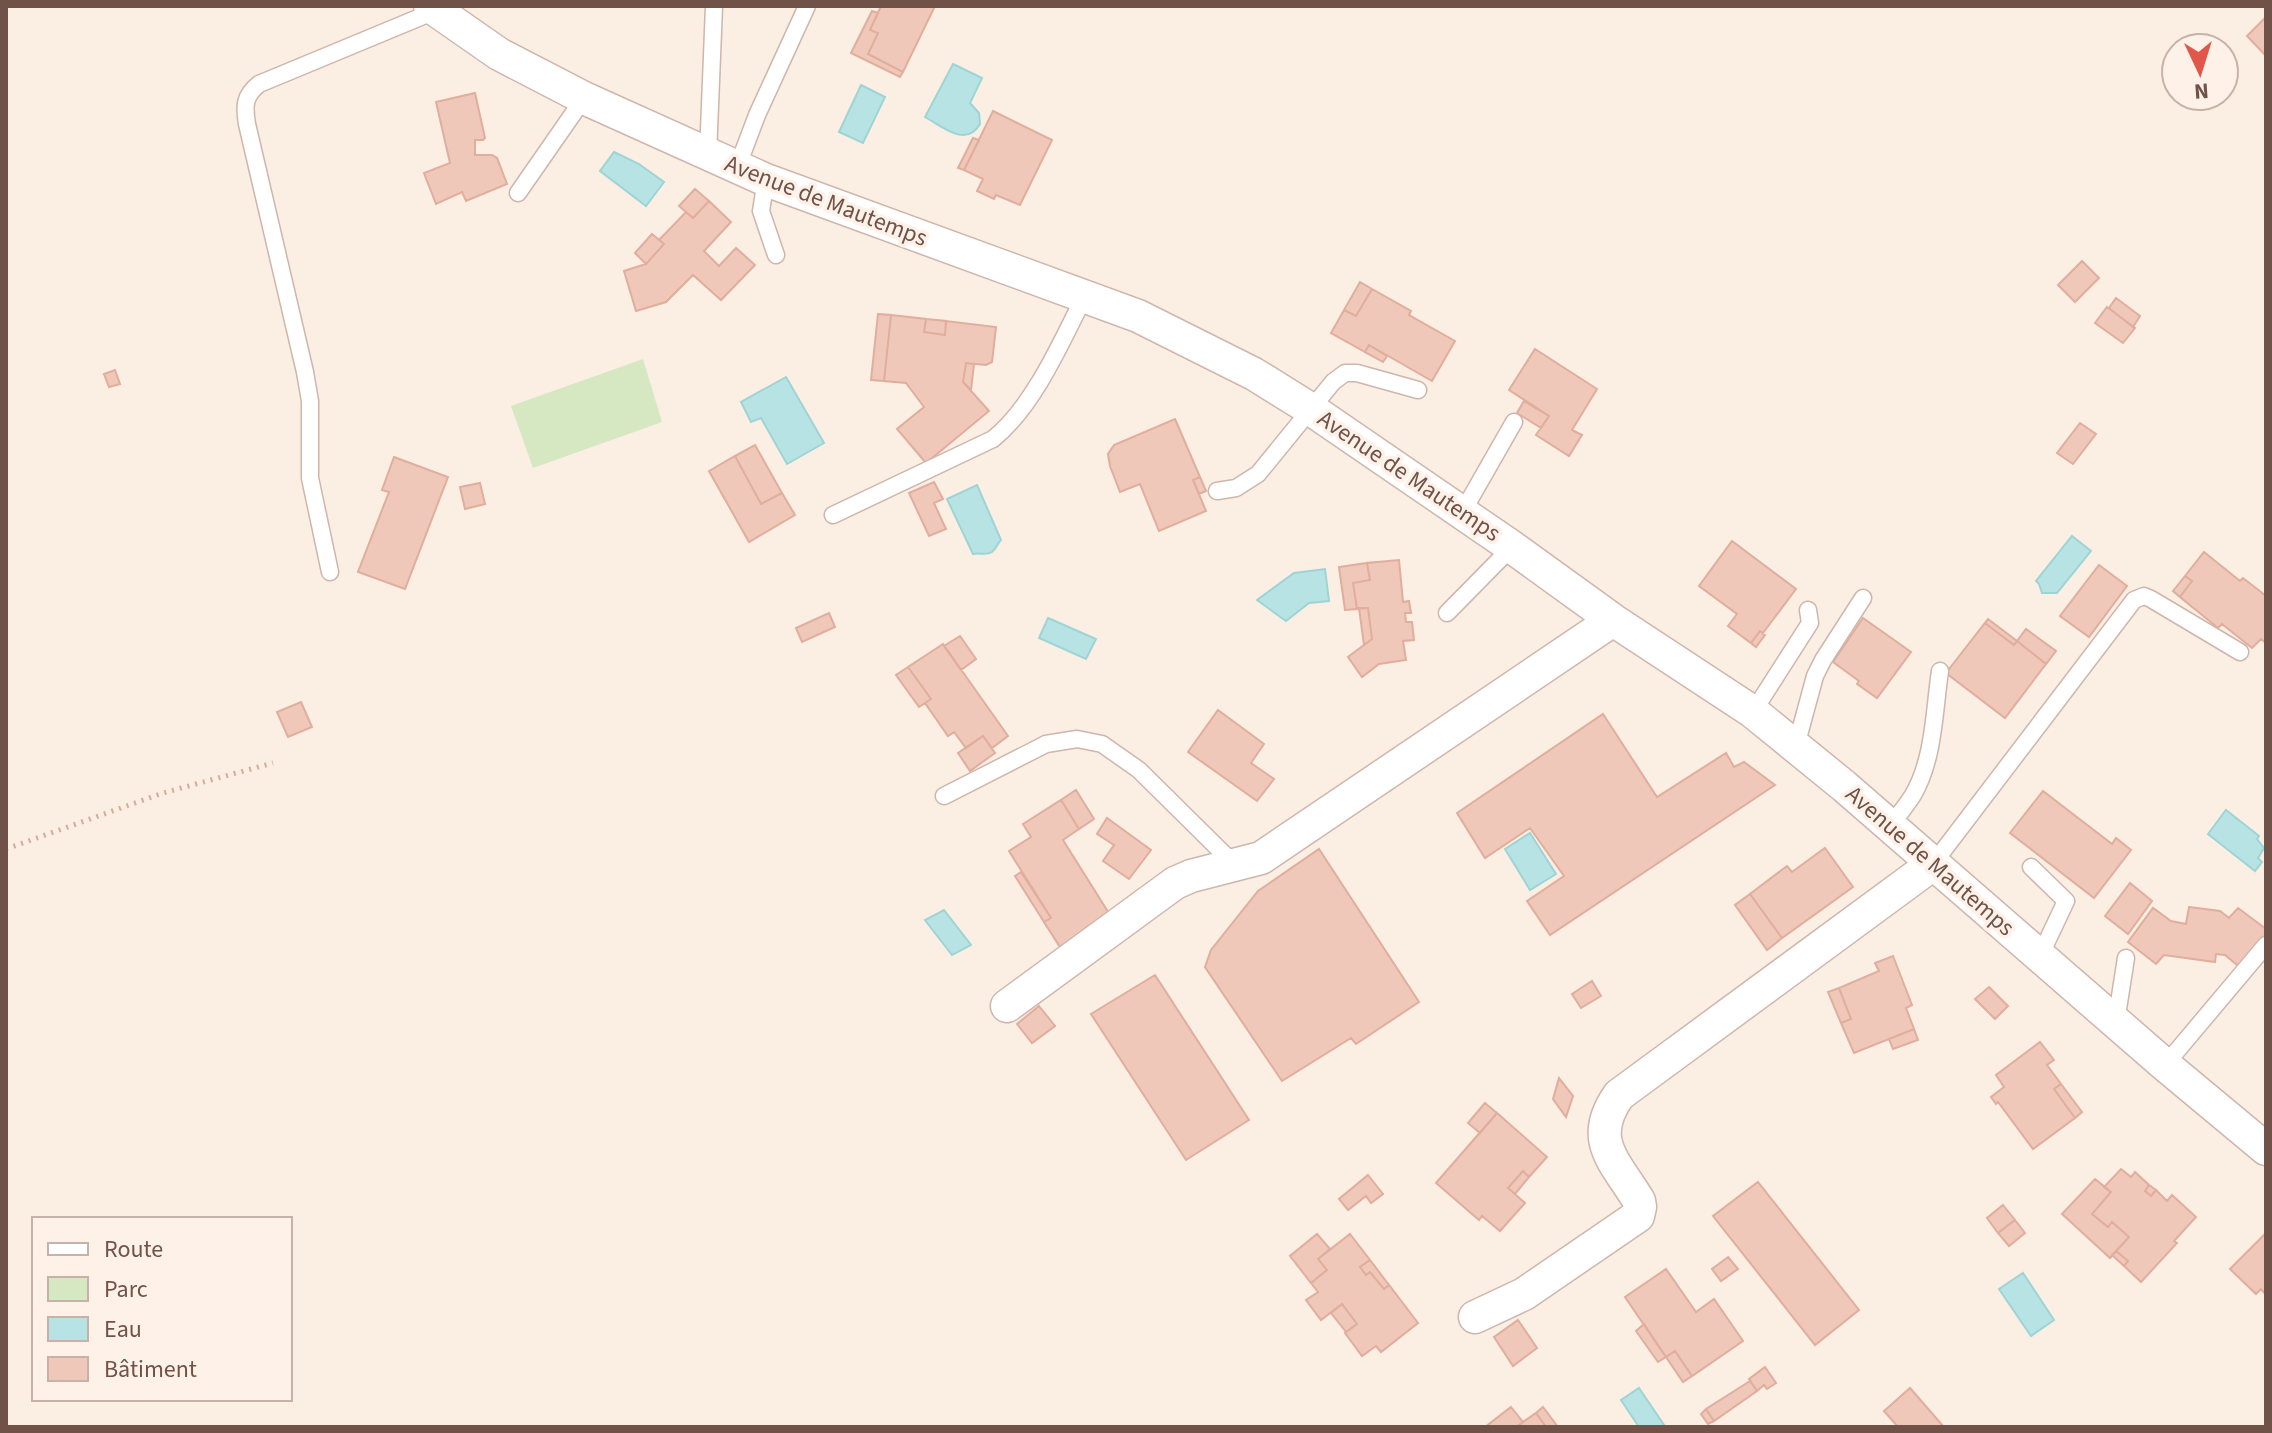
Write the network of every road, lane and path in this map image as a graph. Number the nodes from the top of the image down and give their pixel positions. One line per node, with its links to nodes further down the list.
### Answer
1 (714, 6): 5 (lane)
2 (807, 6): 6 (lane)
3 (433, 8): 4 (street, Avenue de Mautemps); 17 (lane)
4 (584, 98): 5 (street, Avenue de Mautemps); 7 (lane)
5 (708, 155): 6 (street, Avenue de Mautemps)
6 (752, 174): 8 (lane); 9 (street, Avenue de Mautemps)
7 (518, 193)
8 (776, 255)
9 (1084, 297): 11 (street, Avenue de Mautemps); 15 (lane)
10 (1418, 390): 11 (lane)
11 (1312, 410): 13 (lane); 14 (street, Avenue de Mautemps)
12 (1514, 422): 14 (lane)
13 (1217, 491)
14 (1462, 513): 16 (street, Avenue de Mautemps)
15 (833, 515)
16 (1512, 547): 20 (lane); 21 (street, Avenue de Mautemps)
17 (330, 572)
18 (1863, 598): 25 (lane)
19 (1808, 610): 24 (lane)
20 (1447, 613)
21 (1613, 620): 24 (street, Avenue de Mautemps); 31 (street)
22 (2240, 652): 30 (lane)
23 (1940, 671): 28 (lane)
24 (1753, 712): 25 (street, Avenue de Mautemps)
25 (1796, 746): 28 (street, Avenue de Mautemps)
26 (273, 763): 29 (path)
27 (944, 796): 31 (lane)
28 (1890, 826): 30 (street, Avenue de Mautemps)
29 (6, 849)
30 (1933, 864): 34 (street, Avenue de Mautemps); 40 (street)
31 (1236, 866): 36 (street)
32 (2031, 867): 34 (lane)
33 (2266, 945): 38 (lane)
34 (2040, 956): 37 (street, Avenue de Mautemps)
35 (2126, 958): 37 (lane)
36 (1007, 1006)
37 (2116, 1022): 38 (street, Avenue de Mautemps)
38 (2165, 1065): 39 (street, Avenue de Mautemps)
39 (2266, 1149)
40 (1475, 1317)

